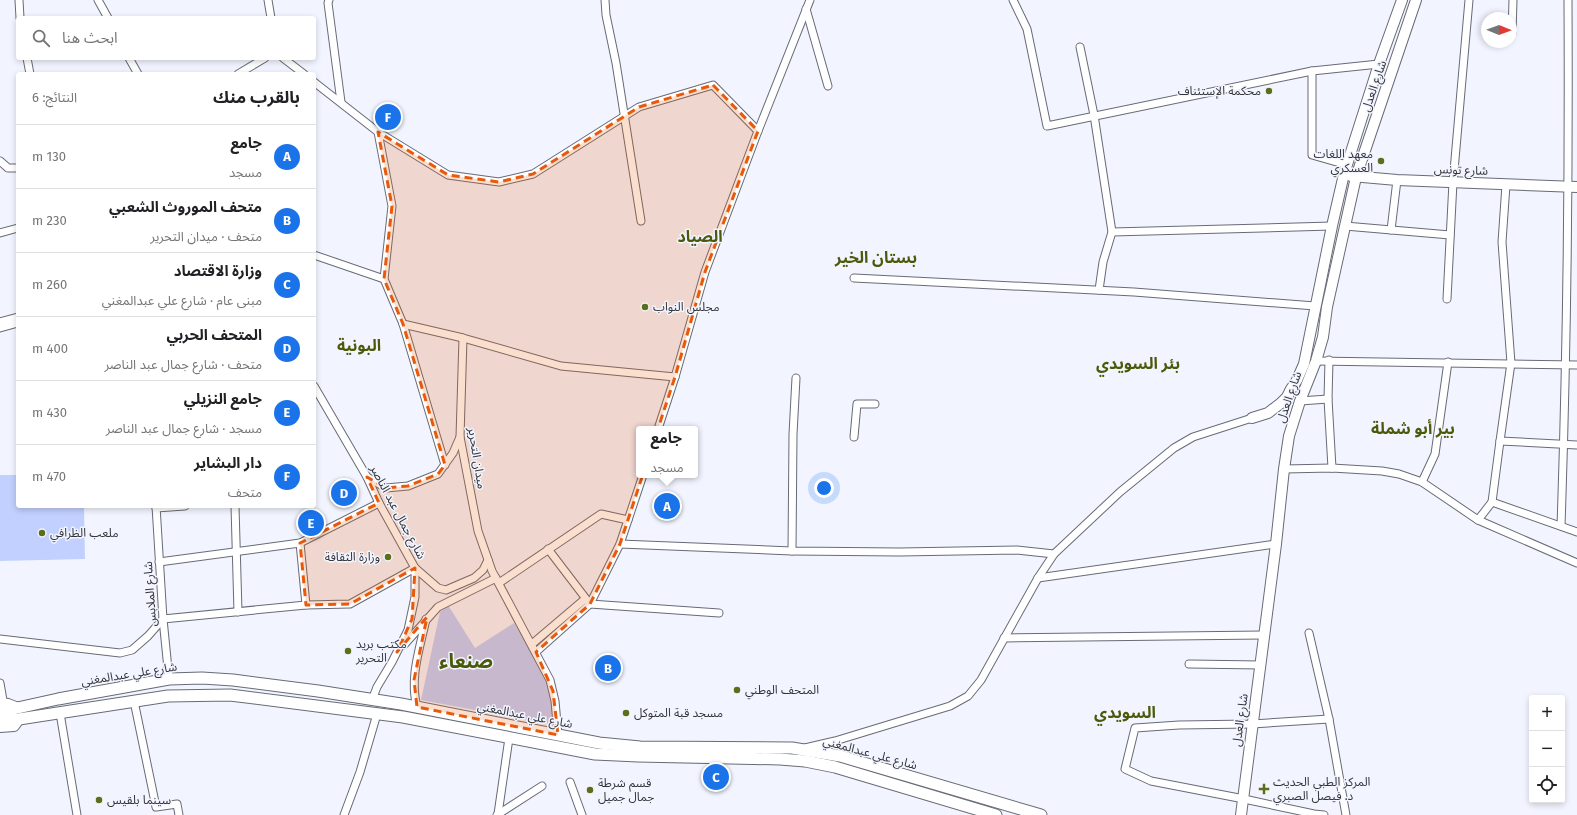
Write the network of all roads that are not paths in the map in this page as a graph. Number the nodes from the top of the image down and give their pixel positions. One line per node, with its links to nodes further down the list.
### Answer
1 (19, 0): 15 (street)
2 (98, 0): 16 (street)
3 (268, 0): 17 (street)
4 (329, 0): 31 (street)
5 (605, 0): 33 (street)
6 (810, 0): 13 (street)
7 (1013, 0): 32 (street)
8 (1402, 0): 23 (street, شارع العدل)
9 (1416, 0): 39 (street, شارع العدل)
10 (1469, 0): 41 (street)
11 (1513, 0): 14 (street)
12 (1568, 0): 43 (street)
13 (806, 9): 30 (street); 34 (street)
14 (1513, 12)
15 (20, 16)
16 (107, 16)
17 (271, 16)
18 (1080, 47): 32 (street)
19 (27, 60): 25 (street)
20 (130, 60): 26 (street)
21 (262, 60): 27 (street)
22 (286, 60): 28 (street)
23 (1379, 64): 24 (street); 38 (street, شارع العدل)
24 (1312, 71): 32 (street); 38 (street)
25 (30, 72)
26 (137, 72)
27 (241, 72)
28 (301, 72)
29 (316, 83): 31 (street)
30 (828, 86)
31 (341, 102): 35 (street)
32 (1094, 115): 49 (street)
33 (625, 116): 34 (street); 35 (street); 44 (street)
34 (758, 131): 70 (street)
35 (378, 132): 54 (street)
36 (0, 161): 37 (street)
37 (16, 168)
38 (1345, 170): 39 (street, شارع تونس); 45 (street, شارع العدل)
39 (1356, 177): 40 (street, شارع تونس); 46 (street, شارع العدل)
40 (1397, 180): 41 (street, شارع تونس); 48 (street)
41 (1453, 182): 42 (street, شارع تونس); 51 (street)
42 (1506, 185): 43 (street, شارع تونس); 67 (street)
43 (1573, 187): 68 (street)
44 (641, 221)
45 (1332, 226): 49 (street); 57 (street, شارع العدل)
46 (1345, 226): 48 (street); 65 (street, شارع العدل)
47 (16, 229): 50 (street)
48 (1391, 230): 51 (street)
49 (1112, 232): 55 (street)
50 (0, 233)
51 (1450, 235): 56 (street)
52 (316, 256): 54 (street)
53 (854, 278): 55 (street)
54 (384, 279): 61 (street)
55 (1099, 290): 57 (street)
56 (1446, 299)
57 (1315, 306): 76 (street, شارع العدل)
58 (16, 318): 59 (street)
59 (0, 322)
60 (16, 324): 62 (street)
61 (403, 324): 63 (street); 83 (street)
62 (0, 328)
63 (463, 338): 70 (street); 78 (street, ميدان التحرير)
64 (1329, 360): 65 (street); 66 (street); 73 (street)
65 (1316, 361): 74 (street, شارع العدل)
66 (1448, 362): 67 (street); 88 (street)
67 (1511, 364): 68 (street); 80 (street)
68 (1566, 365): 69 (street); 81 (street)
69 (1577, 365)
70 (676, 377): 77 (street)
71 (796, 378): 101 (street)
72 (316, 389): 86 (street, شارع جمال عبد الناصر)
73 (1328, 398): 74 (street); 84 (street)
74 (1300, 401): 85 (street, شارع العدل)
75 (875, 404): 79 (street)
76 (1252, 418): 103 (street)
77 (659, 426)
78 (460, 437): 83 (street); 104 (street, ميدان التحرير)
79 (854, 437)
80 (1500, 440): 81 (street); 90 (street)
81 (1563, 445): 82 (street); 95 (street)
82 (1577, 445)
83 (445, 465): 86 (street)
84 (1332, 468): 85 (street); 88 (street)
85 (1284, 469): 99 (street, شارع العدل)
86 (367, 477): 89 (street, شارع جمال عبد الناصر)
87 (642, 478): 93 (street)
88 (1422, 482): 94 (street)
89 (378, 502): 97 (street); 107 (street, شارع جمال عبد الناصر)
90 (1492, 502): 94 (street); 95 (street)
91 (156, 508): 105 (street, شارع الملابس)
92 (235, 508): 102 (street)
93 (628, 520): 98 (street); 100 (street)
94 (1478, 520): 106 (street)
95 (1560, 526): 96 (street)
96 (1577, 532)
97 (300, 543): 102 (street); 111 (street)
98 (620, 544): 101 (street); 110 (street)
99 (1276, 544): 108 (street); 117 (street, شارع العدل)
100 (548, 549): 109 (street); 110 (street)
101 (792, 551): 103 (street)
102 (236, 552): 105 (street); 112 (street)
103 (1054, 554): 108 (street)
104 (488, 560): 107 (street); 109 (street, ميدان التحرير)
105 (159, 562): 115 (street, شارع الملابس)
106 (1577, 563)
107 (415, 568): 111 (street); 121 (street, شارع جمال عبد الناصر)
108 (1038, 578): 118 (street)
109 (497, 580): 114 (street); 120 (street, ميدان التحرير)
110 (588, 601): 113 (street); 120 (street); 122 (street)
111 (306, 605): 112 (street)
112 (238, 612): 115 (street)
113 (719, 613)
114 (427, 617): 121 (street); 129 (street)
115 (163, 619): 119 (street); 125 (street, شارع الملابس)
116 (1309, 633): 134 (street)
117 (1264, 635): 118 (street); 124 (street, شارع العدل)
118 (1004, 638): 139 (street)
119 (0, 639)
120 (532, 644): 122 (street, ميدان التحرير)
121 (397, 652): 127 (street, شارع جمال عبد الناصر)
122 (536, 652): 137 (street, ميدان التحرير)
123 (1189, 664): 124 (street)
124 (1261, 665): 135 (street, شارع العدل)
125 (169, 679): 127 (main road, شارع علي عبدالمغني); 132 (main road, شارع علي عبدالمغني)
126 (0, 683): 130 (street)
127 (372, 700): 129 (main road, شارع علي عبدالمغني)
128 (134, 701): 131 (main road, شارع علي عبدالمغني); 133 (main road, شارع علي عبدالمغني); 147 (street)
129 (417, 707): 137 (main road, شارع علي عبدالمغني)
130 (2, 710): 132 (main road); 132 (street)
131 (60, 713): 132 (main road, شارع علي عبدالمغني); 146 (street)
132 (18, 714): 136 (street)
133 (377, 714): 138 (main road, شارع علي عبدالمغني); 148 (street)
134 (1329, 719): 135 (street); 154 (street)
135 (1252, 724): 144 (street, شارع العدل); 144 (street)
136 (0, 727)
137 (558, 735): 139 (main road, شارع علي عبدالمغني)
138 (509, 738): 141 (main road, شارع علي عبدالمغني); 145 (street)
139 (798, 749): 140 (main road, شارع علي عبدالمغني)
140 (840, 756): 141 (main road); 151 (main road, شارع علي عبدالمغني)
141 (835, 767): 150 (main road, شارع علي عبدالمغني)
142 (570, 782): 149 (street)
143 (542, 786): 145 (street)
144 (1244, 799): 152 (street, شارع العدل); 153 (street)
145 (497, 814)
146 (77, 815)
147 (179, 815)
148 (344, 815)
149 (582, 815)
150 (996, 815)
151 (1041, 815)
152 (1241, 815)
153 (1324, 815)
154 (1346, 815)

